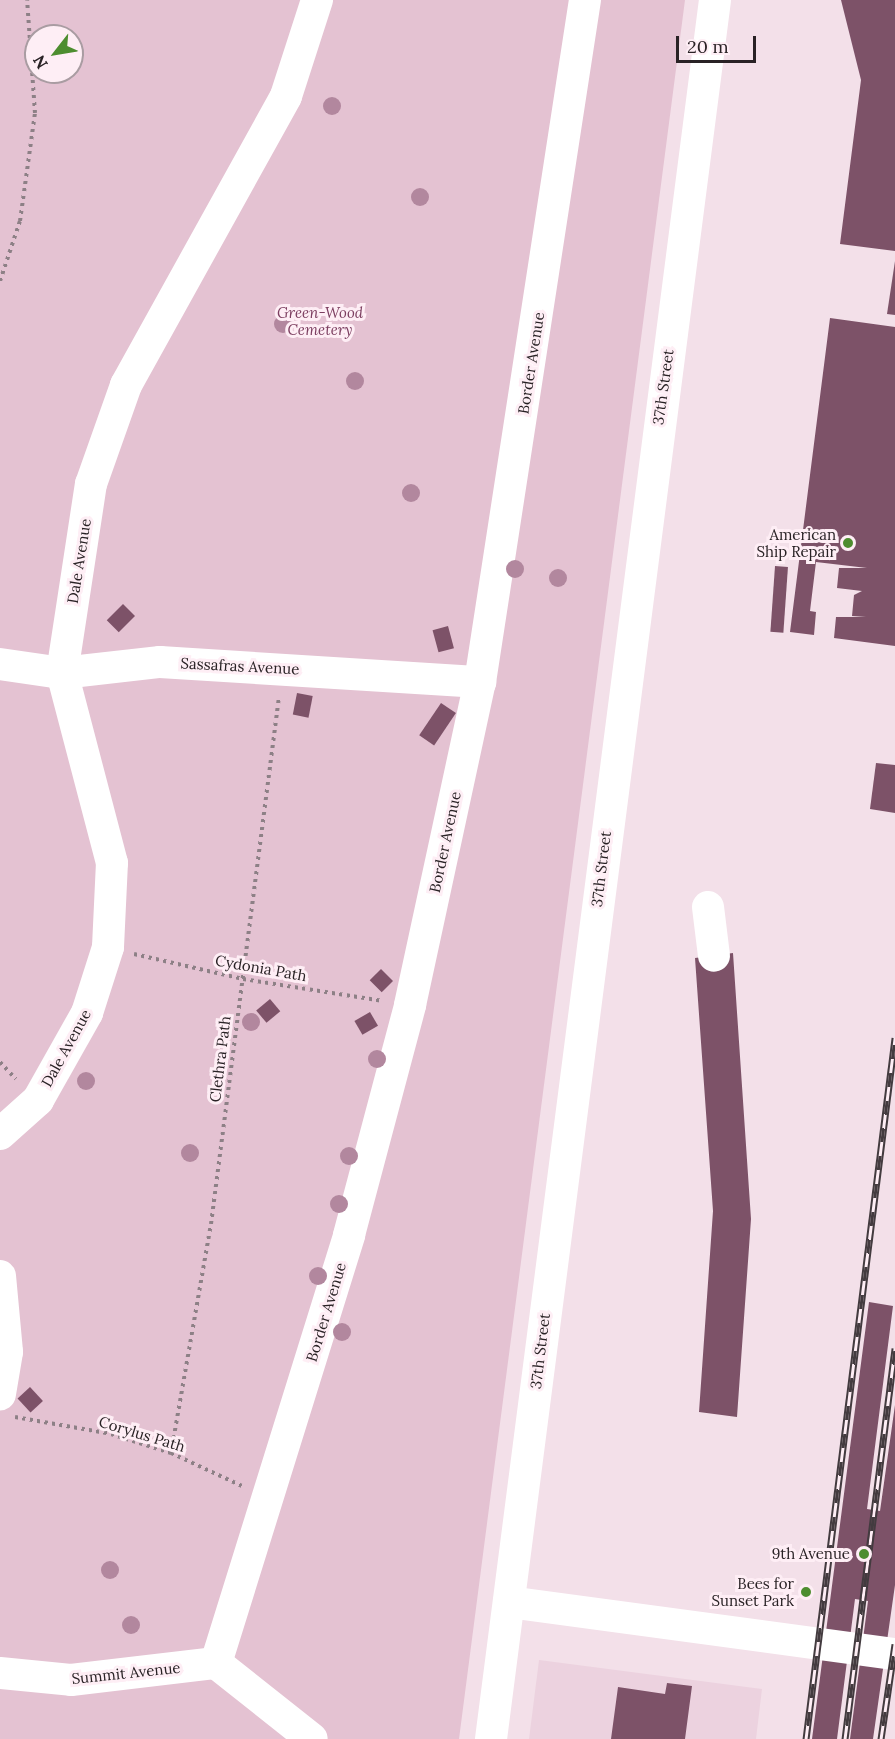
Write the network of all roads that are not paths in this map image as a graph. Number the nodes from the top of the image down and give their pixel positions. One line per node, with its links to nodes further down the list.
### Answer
1 (318, 0): 5 (street, Dale Avenue)
2 (585, 0): 6 (street, Border Avenue)
3 (715, 0): 12 (street, 37th Street)
4 (0, 664): 5 (street, Sassafras Avenue)
5 (62, 673): 6 (street, Sassafras Avenue); 9 (street, Dale Avenue)
6 (480, 682): 14 (street, Border Avenue)
7 (708, 907): 8 (street)
8 (714, 956)
9 (0, 1134)
10 (0, 1276): 11 (street)
11 (6, 1405)
12 (509, 1602): 13 (street); 17 (street, 37th Street)
13 (895, 1654)
14 (216, 1663): 15 (street, Summit Avenue); 16 (street)
15 (0, 1673)
16 (312, 1739)
17 (491, 1739)

